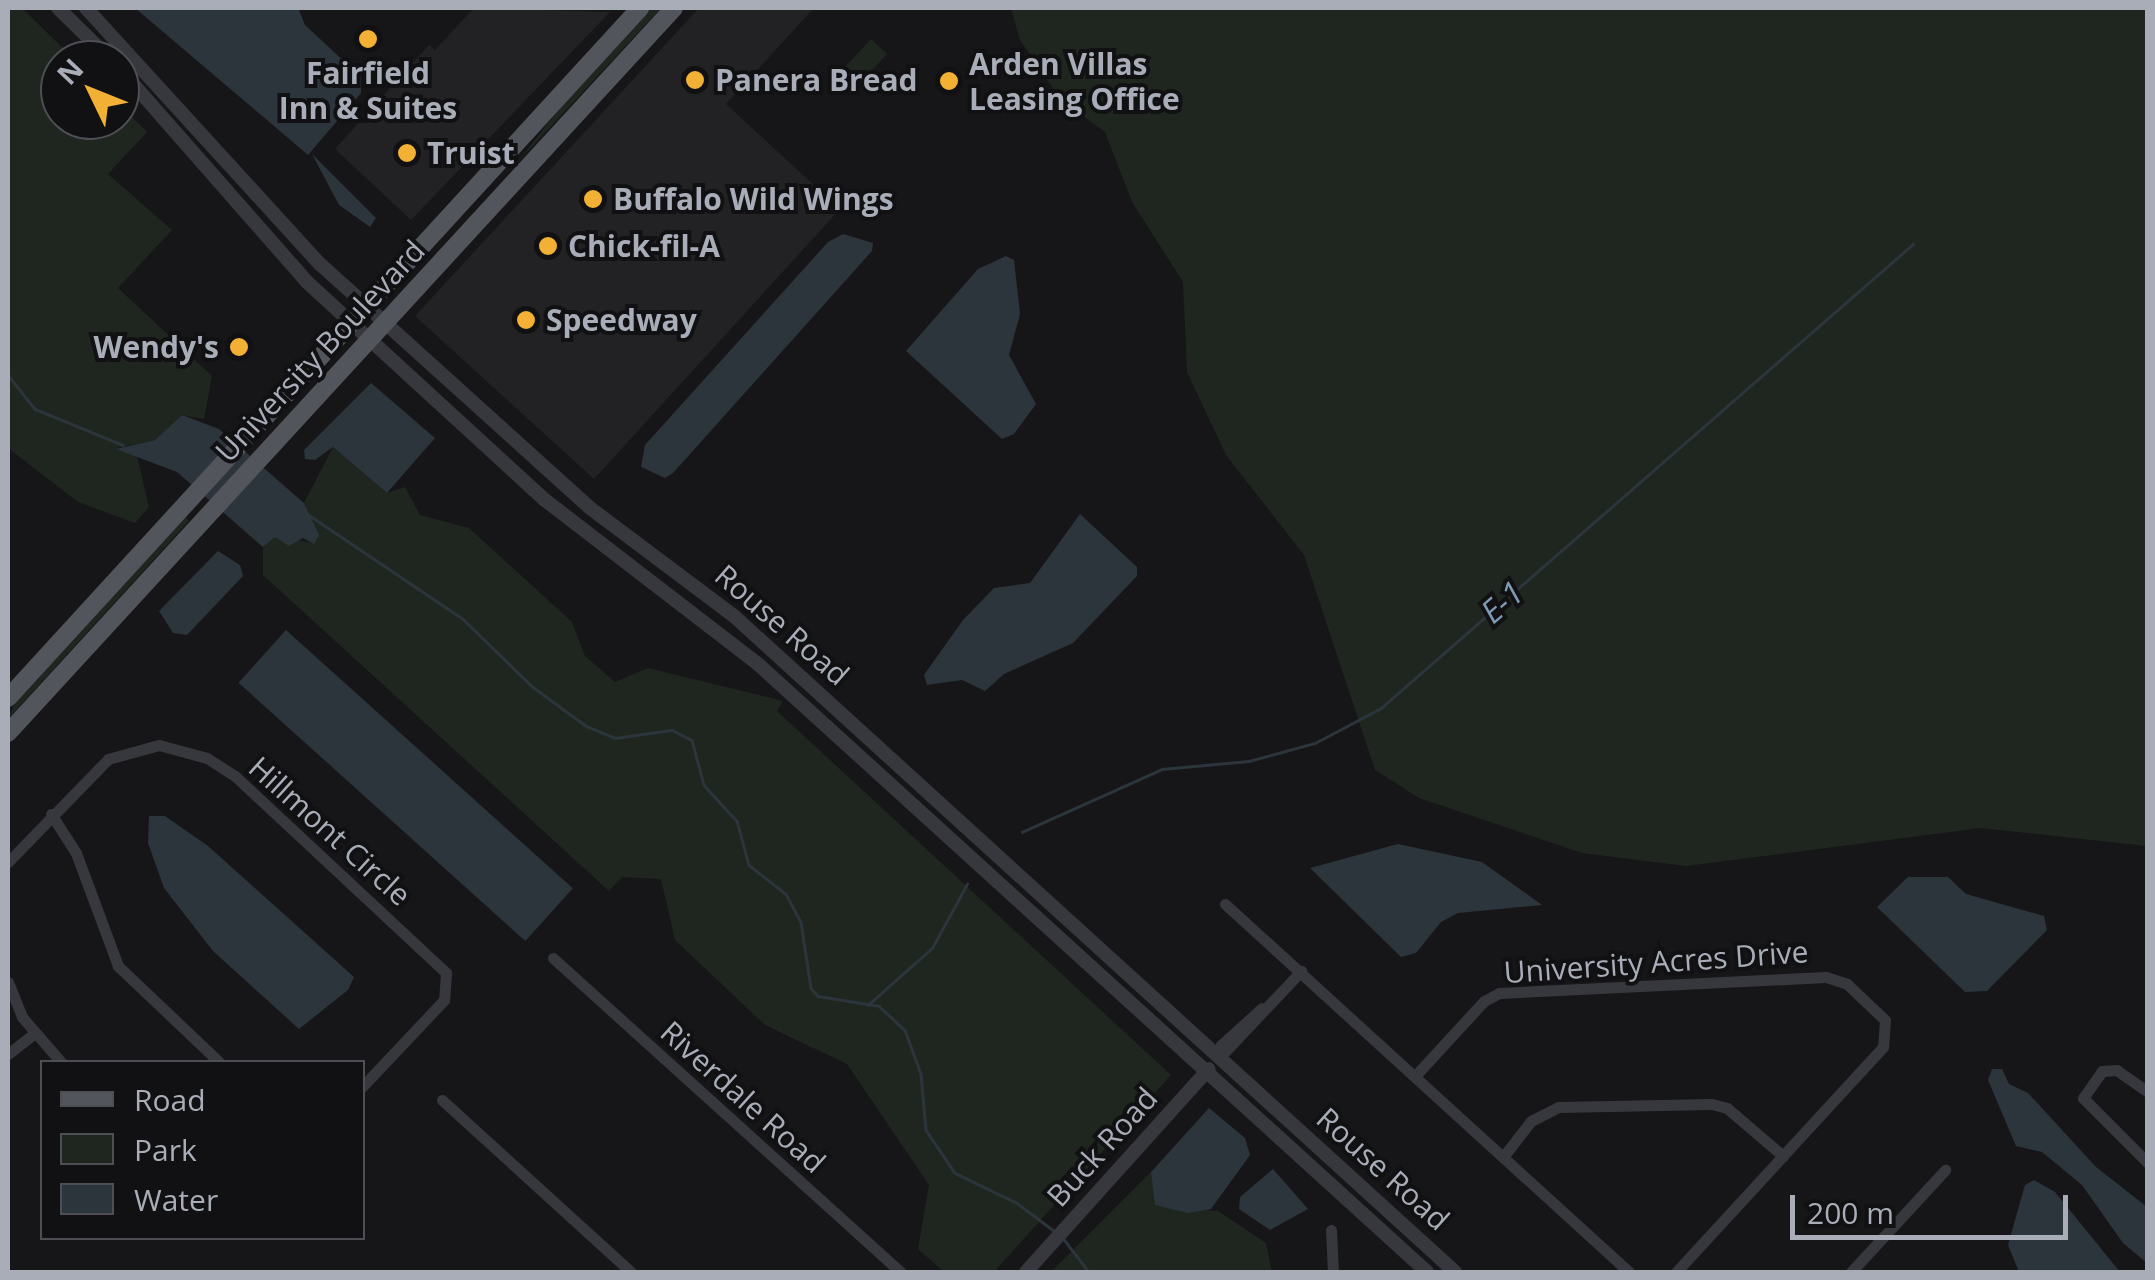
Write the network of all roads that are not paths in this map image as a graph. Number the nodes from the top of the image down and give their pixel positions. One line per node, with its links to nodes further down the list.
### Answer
1 (58, 8): 5 (street)
2 (86, 8): 7 (street, Rouse Road)
3 (674, 8): 10 (main road, University Boulevard)
4 (632, 10): 7 (main road, University Boulevard)
5 (91, 40)
6 (140, 93): 9 (street, Rouse Road)
7 (363, 303): 9 (main road, University Boulevard); 10 (street, Rouse Road)
8 (590, 316): 11 (street)
9 (348, 320): 12 (street, Rouse Road); 15 (main road, University Boulevard)
10 (384, 322): 12 (main road, University Boulevard); 13 (street, Rouse Road)
11 (570, 328)
12 (368, 338): 14 (street, Rouse Road); 16 (main road, University Boulevard)
13 (735, 618): 14 (street); 25 (street, Rouse Road)
14 (722, 632): 28 (street, Rouse Road)
15 (8, 698)
16 (8, 733)
17 (51, 814): 18 (street, Hillmont Circle); 27 (street); 30 (street, Hillmont Circle)
18 (8, 862)
19 (1225, 904): 21 (street)
20 (553, 958): 39 (street, Riverdale Road)
21 (1301, 971): 25 (street, Buck Road); 29 (street)
22 (8, 982): 23 (street)
23 (34, 1034): 24 (street); 26 (street)
24 (8, 1054)
25 (1219, 1058): 28 (street, Buck Road); 43 (street, Rouse Road)
26 (58, 1060)
27 (217, 1060)
28 (1206, 1072): 40 (street, Buck Road); 42 (street, Rouse Road)
29 (1414, 1076): 33 (street, University Acres Drive); 34 (street)
30 (365, 1083)
31 (2148, 1092): 35 (street)
32 (442, 1100): 38 (street)
33 (1783, 1156): 34 (street); 45 (street, University Acres Drive)
34 (1503, 1157): 44 (street)
35 (2148, 1162)
36 (1945, 1170): 46 (street)
37 (1331, 1230): 41 (street)
38 (631, 1272)
39 (901, 1272)
40 (1026, 1272)
41 (1333, 1272)
42 (1426, 1272)
43 (1456, 1272)
44 (1629, 1272)
45 (1676, 1272)
46 (1851, 1272)

